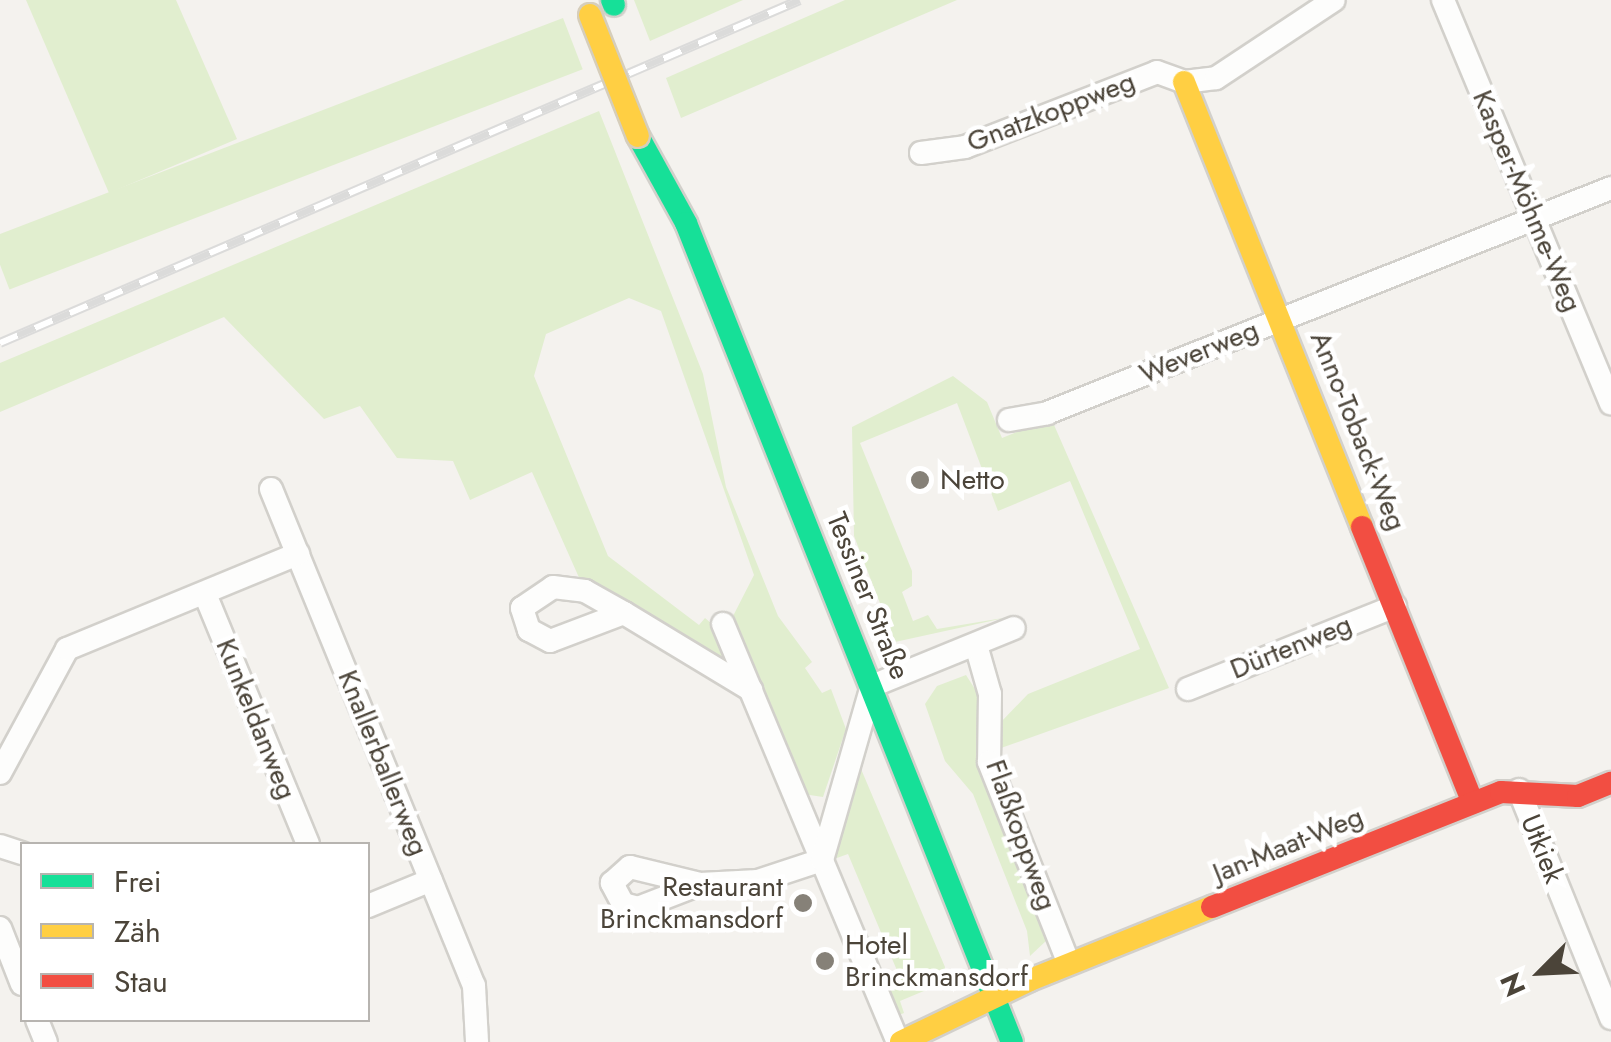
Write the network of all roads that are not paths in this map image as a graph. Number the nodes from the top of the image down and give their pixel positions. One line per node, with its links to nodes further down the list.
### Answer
1 (1334, 0): 5 (street, Gnatzkoppweg)
2 (1443, 0): 9 (street, Kasper-Möhme-Weg)
3 (586, 8): 7 (street, Tessiner Straße, bridge)
4 (619, 17): 7 (street, Tessiner Straße)
5 (1184, 82): 6 (street, Gnatzkoppweg); 10 (street, Anno-Toback-Weg)
6 (920, 153)
7 (664, 174): 21 (street, Tessiner Straße)
8 (1611, 188): 9 (street, Weverweg)
9 (1536, 218): 10 (street, Weverweg); 11 (street, Kasper-Möhme-Weg)
10 (1282, 319): 12 (street, Weverweg); 16 (street, Anno-Toback-Weg)
11 (1611, 403)
12 (1008, 420)
13 (271, 489): 14 (street, Knallerballerweg)
14 (298, 554): 15 (street); 30 (street, Knallerballerweg)
15 (205, 594): 24 (street); 28 (street, Kunkeldanweg)
16 (1395, 606): 22 (street, Dürtenweg); 27 (street, Anno-Toback-Weg)
17 (624, 612): 23 (street)
18 (723, 624): 23 (street)
19 (1014, 628): 20 (street)
20 (976, 645): 21 (street); 34 (street, Flaßkoppweg)
21 (872, 686): 29 (street); 36 (street, Tessiner Straße)
22 (1188, 689)
23 (751, 690): 29 (street)
24 (0, 773)
25 (1611, 783): 26 (street, Jan-Maat-Weg)
26 (1518, 790): 27 (street, Jan-Maat-Weg); 37 (street, Utkiek)
27 (1473, 803): 34 (street, Jan-Maat-Weg)
28 (307, 842)
29 (822, 860): 31 (street); 39 (street)
30 (431, 880): 32 (street); 38 (street, Knallerballerweg)
31 (700, 884)
32 (370, 905)
33 (0, 928): 35 (street)
34 (1069, 964): 36 (street, Jan-Maat-Weg)
35 (20, 979)
36 (994, 998): 39 (street, Jan-Maat-Weg); 40 (street, Tessiner Straße)
37 (1611, 1018)
38 (476, 1042)
39 (900, 1042)
40 (1012, 1042)

